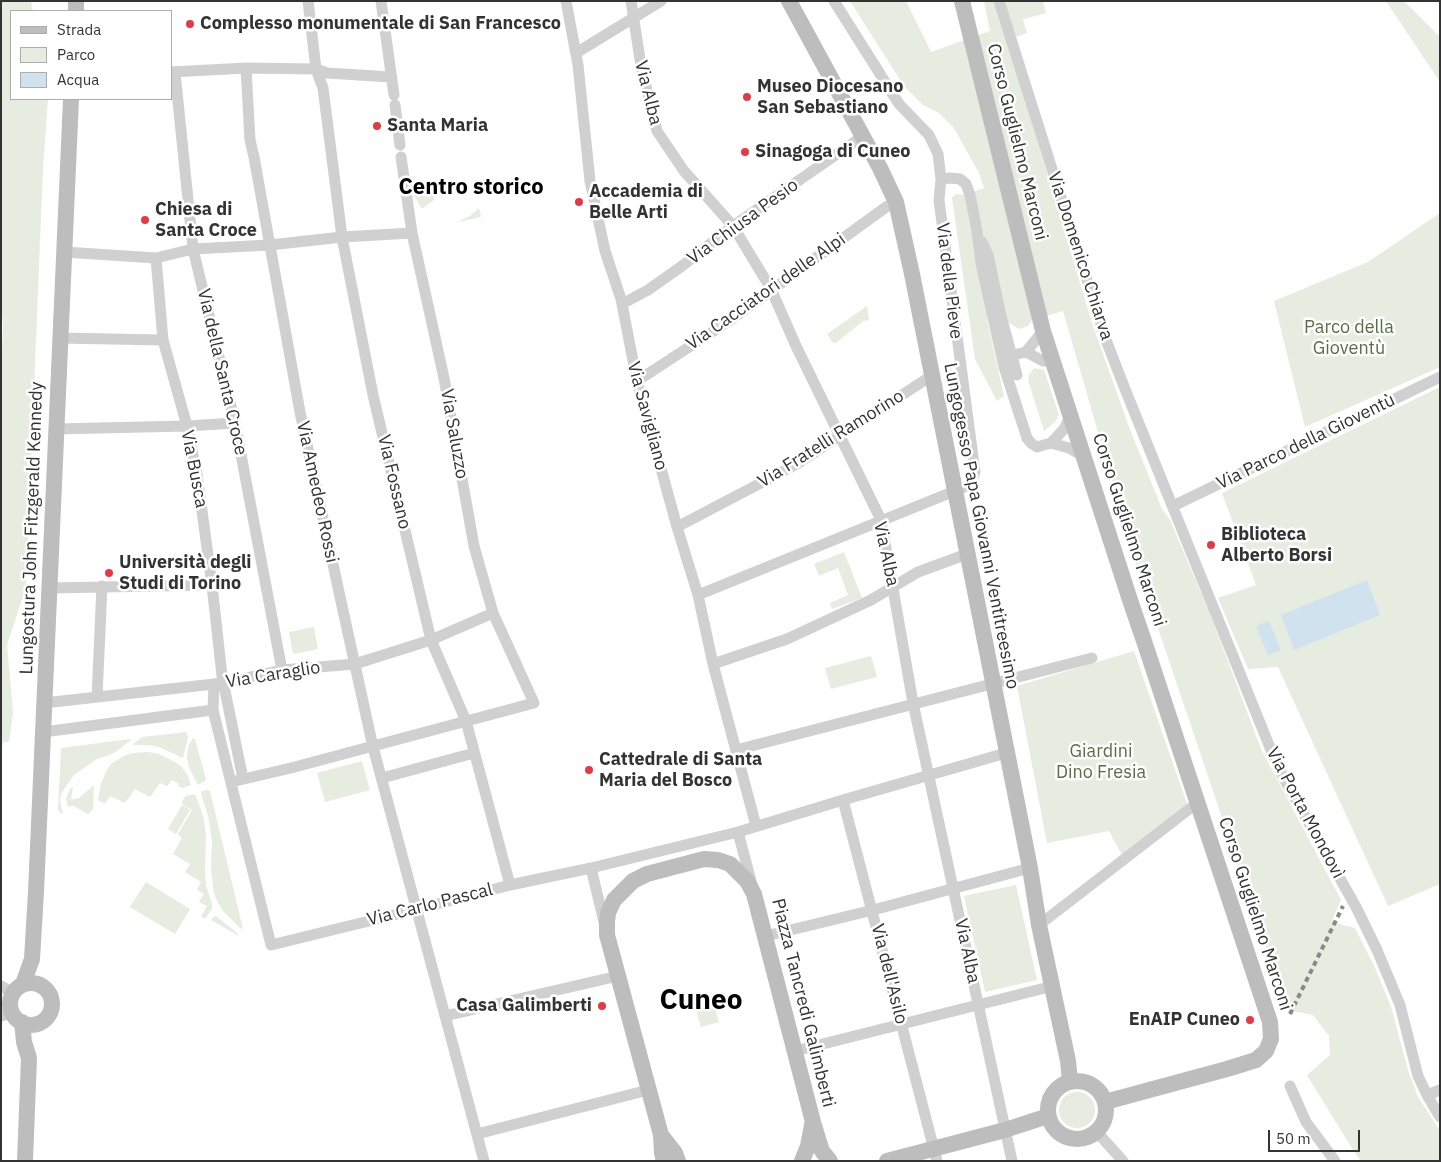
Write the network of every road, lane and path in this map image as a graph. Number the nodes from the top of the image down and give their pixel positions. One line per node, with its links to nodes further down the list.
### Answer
1 (308, 1): 13 (street, Via Fossano)
2 (381, 1): 15 (street)
3 (566, 1): 11 (street, Via Savigliano)
4 (630, 1): 10 (street, Via Alba)
5 (661, 1): 10 (street)
6 (789, 1): 17 (street, Lungogesso Papa Giovanni Ventitreesimo)
7 (834, 1): 20 (street, Via della Pieve)
8 (962, 1): 32 (street, Corso Guglielmo Marconi)
9 (999, 1): 50 (street, Via Domenico Chiarva)
10 (633, 19): 11 (street); 22 (street, Via Alba)
11 (576, 53): 31 (street, Via Savigliano)
12 (246, 68): 13 (street); 14 (street); 26 (street, Via Amedeo Rossi)
13 (316, 70): 15 (street); 25 (street, Via Fossano)
14 (173, 72): 27 (street, Via della Santa Croce)
15 (391, 77): 18 (street)
16 (71, 100): 28 (street, Lungostura John Fitzgerald Kennedy)
17 (863, 136): 21 (street, Lungogesso Papa Giovanni Ventitreesimo); 22 (street, Via Chiusa Pesio)
18 (400, 145)
19 (401, 157): 24 (street, Via Saluzzo)
20 (941, 179): 23 (street, Via della Pieve); 49 (street, Via della Pieve)
21 (896, 202): 30 (street, Via Cacciatori delle Alpi); 39 (street, Lungogesso Papa Giovanni Ventitreesimo)
22 (733, 226): 30 (street, Via Alba); 31 (street, Via Chiusa Pesio)
23 (978, 231): 36 (street, Via della Pieve); 47 (street, Via della Pieve)
24 (412, 232): 25 (street); 59 (street, Via Saluzzo)
25 (342, 237): 26 (street); 60 (street, Via Fossano)
26 (270, 245): 27 (street); 62 (street, Via Amedeo Rossi)
27 (192, 249): 29 (street); 43 (street, Via della Santa Croce)
28 (64, 252): 29 (street); 33 (street, Lungostura John Fitzgerald Kennedy)
29 (156, 258): 34 (street, Via Busca)
30 (771, 289): 41 (street, Via Cacciatori delle Alpi); 46 (street, Via Alba)
31 (622, 304): 41 (street, Via Savigliano)
32 (1043, 331): 35 (street); 37 (street, Corso Guglielmo Marconi)
33 (60, 338): 34 (street); 45 (street, Lungostura John Fitzgerald Kennedy)
34 (163, 340): 44 (street, Via Busca)
35 (1026, 352): 36 (street); 37 (street)
36 (1013, 355): 38 (street, Via della Pieve)
37 (1052, 361): 42 (street, Corso Guglielmo Marconi)
38 (1017, 375)
39 (931, 376): 46 (street, Via Fratelli Ramorino); 49 (street, Lungogesso Papa Giovanni Ventitreesimo)
40 (1440, 377): 50 (street, Via Parco della Gioventù)
41 (636, 381): 52 (street, Via Savigliano)
42 (1070, 417): 47 (street); 48 (street, Corso Guglielmo Marconi)
43 (235, 423): 44 (street); 64 (street, Via della Santa Croce)
44 (187, 426): 45 (street); 54 (street, Via Busca)
45 (55, 429): 57 (street, Lungostura John Fitzgerald Kennedy)
46 (841, 436): 51 (street, Via Alba); 52 (street, Via Fratelli Ramorino)
47 (1051, 443): 48 (street, Via della Pieve)
48 (1083, 456): 81 (street, Corso Guglielmo Marconi)
49 (955, 491): 51 (street, Via della Pieve); 53 (street, Lungogesso Papa Giovanni Ventitreesimo)
50 (1173, 506): 110 (street, Via Porta Mondovì)
51 (881, 520): 56 (street, Via Alba); 58 (street, Via della Pieve)
52 (677, 527): 58 (street, Via Savigliano)
53 (967, 554): 56 (street); 65 (street, Lungogesso Papa Giovanni Ventitreesimo)
54 (212, 585): 55 (street); 66 (street, Via Busca)
55 (102, 586): 57 (street); 67 (street)
56 (894, 586): 63 (street); 69 (street, Via Alba)
57 (50, 588): 68 (street, Lungostura John Fitzgerald Kennedy)
58 (698, 595): 63 (street, Via Savigliano)
59 (493, 613): 60 (street, Via Caraglio); 71 (street, Via Saluzzo)
60 (431, 640): 62 (street, Via Caraglio); 71 (street, Via Fossano)
61 (1092, 658): 65 (street)
62 (355, 664): 64 (street, Via Caraglio); 73 (street, Via Amedeo Rossi)
63 (713, 664): 74 (street, Via Savigliano)
64 (282, 670): 66 (street, Via Caraglio)
65 (992, 682): 69 (street); 76 (street, Lungogesso Papa Giovanni Ventitreesimo)
66 (218, 683): 67 (street, Via Caraglio); 70 (street); 79 (street)
67 (97, 697): 68 (street, Via Caraglio)
68 (44, 703): 72 (street, Lungostura John Fitzgerald Kennedy)
69 (913, 703): 74 (street); 77 (street, Via Alba)
70 (213, 710): 72 (street, Via Caraglio); 79 (street)
71 (466, 721): 73 (street); 75 (street, Via Fossano)
72 (43, 732): 96 (street, Lungostura John Fitzgerald Kennedy)
73 (373, 747): 78 (street, Via Amedeo Rossi); 79 (street)
74 (736, 750): 82 (street, Via Savigliano)
75 (474, 752): 78 (street); 88 (street, Via Fossano)
76 (1006, 753): 77 (street); 87 (street, Lungogesso Papa Giovanni Ventitreesimo)
77 (929, 775): 80 (street); 89 (street, Via Alba)
78 (382, 778): 91 (street, Via Amedeo Rossi)
79 (237, 780): 91 (street, Via Carlo Pascal)
80 (843, 800): 82 (street); 92 (street, Via dell'Asilo)
81 (1197, 803): 93 (street); 111 (street, Corso Guglielmo Marconi)
82 (756, 826): 83 (street)
83 (738, 832): 84 (street); 90 (street, Piazza Tancredi Galimberti)
84 (668, 850): 85 (street); 86 (street)
85 (673, 866): 90 (street, Piazza Tancredi Galimberti); 94 (street, Piazza Tancredi Galimberti)
86 (590, 868): 88 (street, Via Carlo Pascal); 94 (street, Piazza Tancredi Galimberti)
87 (1030, 868): 89 (street); 93 (street, Lungogesso Papa Giovanni Ventitreesimo)
88 (510, 885): 91 (street, Via Carlo Pascal)
89 (954, 887): 92 (street); 101 (street, Via Alba)
90 (754, 894): 95 (street, Piazza Tancredi Galimberti)
91 (418, 910): 102 (street, Via Amedeo Rossi)
92 (873, 910): 95 (street); 104 (street, Via dell'Asilo)
93 (1039, 926): 99 (street, Lungogesso Papa Giovanni Ventitreesimo)
94 (607, 935): 97 (street, Piazza Tancredi Galimberti)
95 (766, 936): 105 (street, Piazza Tancredi Galimberti)
96 (32, 959): 98 (street, Lungostura John Fitzgerald Kennedy); 100 (street, Lungostura John Fitzgerald Kennedy)
97 (618, 976): 102 (street); 108 (street, Piazza Tancredi Galimberti)
98 (39, 985): 100 (street); 103 (street)
99 (1053, 986): 101 (street); 106 (street, Lungogesso Papa Giovanni Ventitreesimo)
100 (12, 988): 103 (street)
101 (979, 1004): 104 (street); 115 (street, Via Alba)
102 (445, 1016): 117 (street, Via Amedeo Rossi)
103 (18, 1018): 120 (street)
104 (901, 1024): 105 (street); 119 (street, Via dell'Asilo)
105 (795, 1051): 114 (street, Piazza Tancredi Galimberti)
106 (1070, 1082): 111 (street); 112 (street)
107 (1290, 1086): 129 (street)
108 (648, 1090): 117 (street); 118 (street, Piazza Tancredi Galimberti)
109 (1440, 1090): 110 (street)
110 (1427, 1095): 113 (street, Via Porta Mondovì)
111 (1105, 1102): 116 (street)
112 (1048, 1116): 115 (street); 116 (street)
113 (1440, 1117)
114 (813, 1122): 124 (street, Piazza Tancredi Galimberti); 125 (street, Piazza Tancredi Galimberti)
115 (1005, 1130): 119 (street); 127 (street, Via Alba)
116 (1096, 1131): 128 (street)
117 (477, 1134): 121 (street, Via Amedeo Rossi)
118 (662, 1135): 122 (street, Piazza Tancredi Galimberti); 123 (street, Piazza Tancredi Galimberti)
119 (936, 1155): 126 (street)
120 (25, 1161)
121 (484, 1161)
122 (664, 1161)
123 (678, 1161)
124 (802, 1161)
125 (830, 1161)
126 (887, 1161)
127 (1012, 1161)
128 (1123, 1161)
129 (1335, 1161)

